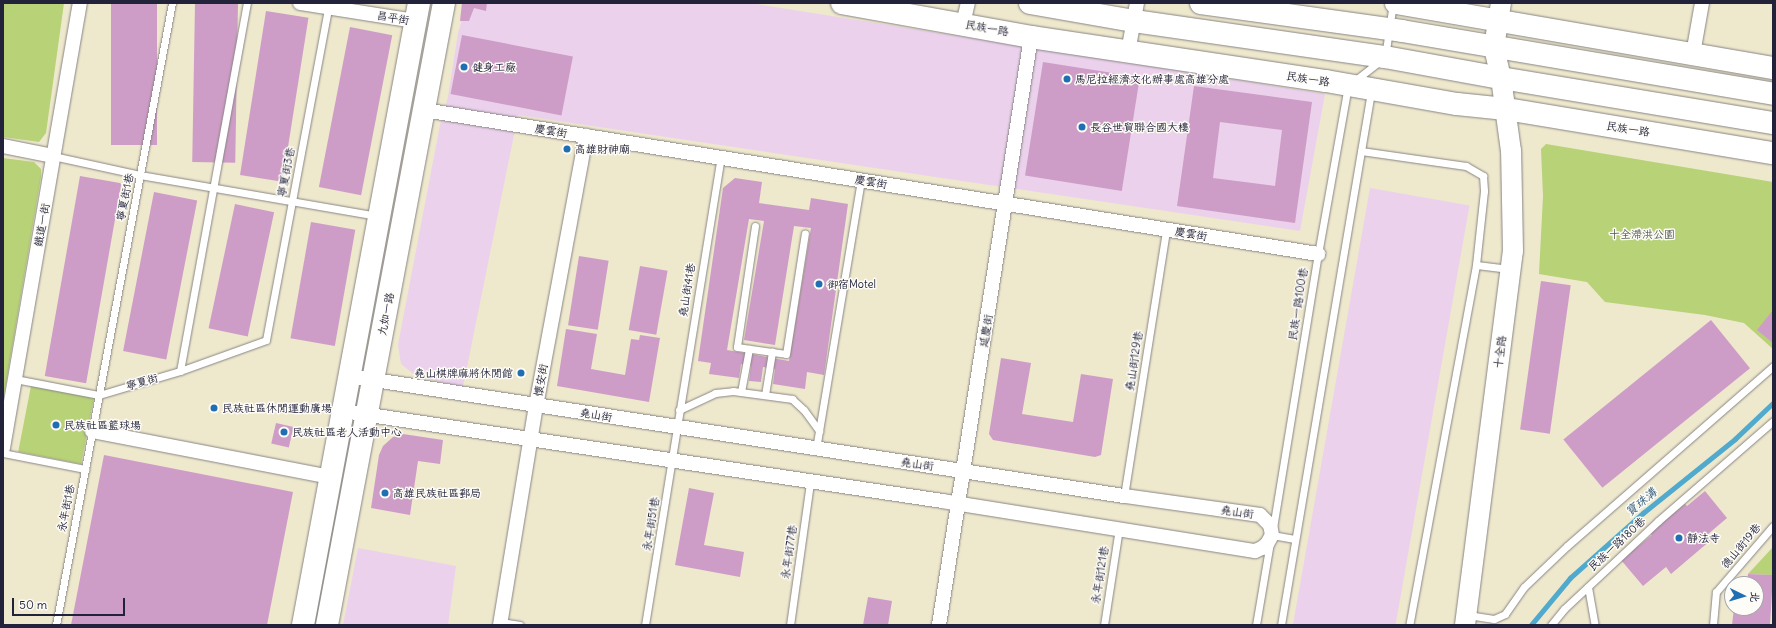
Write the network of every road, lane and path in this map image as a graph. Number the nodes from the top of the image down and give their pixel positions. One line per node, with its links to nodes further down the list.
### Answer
1 (80, 3): 35 (street, 鐵道一街)
2 (172, 3): 37 (lane, 寧夏街1巷)
3 (247, 3): 39 (lane)
4 (300, 3): 12 (street, 昌平街)
5 (444, 3): 29 (main road, 九如一路)
6 (842, 3): 16 (main road, 民族一路)
7 (968, 3): 16 (street)
8 (1030, 3): 14 (main road)
9 (1201, 3): 17 (main road)
10 (1394, 3): 15 (main road); 17 (lane)
11 (1702, 3): 21 (street)
12 (328, 8): 13 (street, 昌平街); 40 (lane, 寧夏街3巷)
13 (417, 12): 42 (main road)
14 (1136, 12): 20 (street); 22 (main road)
15 (1500, 12): 19 (street); 21 (main road)
16 (963, 24): 18 (main road, 民族一路)
17 (1389, 30): 19 (main road); 22 (lane)
18 (1031, 37): 20 (main road, 民族一路); 41 (street, 延慶街)
19 (1494, 47): 24 (street, 十全路); 27 (main road)
20 (1128, 52): 25 (main road, 民族一路)
21 (1693, 54): 23 (main road)
22 (1385, 57): 24 (main road); 25 (lane)
23 (1773, 68)
24 (1501, 78): 28 (street, 十全路); 30 (main road)
25 (1348, 86): 26 (main road, 民族一路); 46 (lane, 民族一路100巷)
26 (1371, 90): 28 (main road, 民族一路); 33 (lane)
27 (1773, 94)
28 (1506, 109): 34 (main road, 民族一路); 48 (street, 十全路)
29 (424, 110): 31 (street, 慶雲街); 56 (main road, 九如一路)
30 (1773, 123)
31 (586, 136): 36 (street, 慶雲街); 60 (street, 懷安街)
32 (3, 146): 35 (street)
33 (1361, 152): 47 (lane); 82 (lane)
34 (1773, 153)
35 (53, 156): 37 (lane); 55 (street, 鐵道一街)
36 (721, 158): 38 (street, 慶雲街); 61 (lane, 堯山街41巷)
37 (140, 175): 39 (lane); 58 (lane, 寧夏街1巷)
38 (861, 180): 41 (street, 慶雲街); 67 (lane)
39 (214, 188): 40 (lane); 53 (lane)
40 (291, 202): 42 (lane); 49 (lane, 寧夏街3巷)
41 (1006, 203): 44 (street, 慶雲街); 74 (street, 延慶街)
42 (379, 217): 54 (main road)
43 (755, 226): 50 (lane)
44 (1166, 230): 46 (street, 慶雲街); 77 (lane, 堯山街129巷)
45 (805, 233): 51 (lane)
46 (1318, 254): 81 (lane, 民族一路100巷)
47 (1476, 265): 48 (lane); 96 (lane)
48 (1511, 270): 84 (street, 十全路)
49 (266, 340): 53 (lane, 寧夏街)
50 (749, 349): 51 (lane); 57 (lane)
51 (772, 352): 59 (lane)
52 (1773, 366): 84 (lane)
53 (180, 371): 58 (lane, 寧夏街)
54 (349, 376): 56 (street, 堯山街); 62 (main road)
55 (15, 379): 58 (lane, 寧夏街); 69 (street, 鐵道一街)
56 (372, 381): 60 (street, 堯山街); 63 (main road, 九如一路)
57 (741, 392): 59 (lane); 61 (lane)
58 (99, 395): 66 (lane, 永年街1巷)
59 (765, 395): 67 (lane)
60 (536, 406): 65 (street, 堯山街); 68 (street, 懷安街)
61 (679, 410): 65 (lane, 堯山街41巷)
62 (343, 411): 63 (street); 75 (main road)
63 (366, 415): 68 (street); 88 (main road, 九如一路)
64 (1773, 421): 83 (lane, 民族一路180巷)
65 (676, 427): 70 (street, 堯山街); 72 (lane, 永年街51巷)
66 (92, 431): 73 (lane, 永年街1巷); 75 (street)
67 (819, 431): 70 (lane)
68 (530, 439): 72 (street); 85 (street, 懷安街)
69 (3, 448)
70 (816, 449): 74 (street, 堯山街)
71 (3, 453): 73 (lane)
72 (672, 461): 76 (street); 90 (lane, 永年街51巷)
73 (85, 468): 86 (lane, 永年街1巷)
74 (964, 472): 77 (street, 堯山街); 78 (street, 延慶街)
75 (331, 477): 87 (main road)
76 (810, 482): 78 (street); 91 (lane, 永年街77巷)
77 (1124, 496): 81 (street, 堯山街)
78 (958, 504): 80 (street); 92 (street, 延慶街)
79 (1773, 526): 99 (lane, 德山街19巷)
80 (1119, 528): 81 (street); 93 (lane, 永年街121巷)
81 (1272, 535): 82 (lane); 94 (lane, 民族一路100巷)
82 (1295, 539): 95 (lane)
83 (1588, 587): 97 (lane, 民族一路180巷); 98 (lane)
84 (1465, 620)
85 (501, 623): 89 (lane)
86 (56, 625)
87 (303, 625)
88 (327, 625)
89 (520, 625)
90 (646, 625)
91 (790, 625)
92 (939, 625)
93 (1104, 625)
94 (1256, 625)
95 (1281, 625)
96 (1409, 625)
97 (1552, 625)
98 (1595, 625)
99 (1713, 625)

